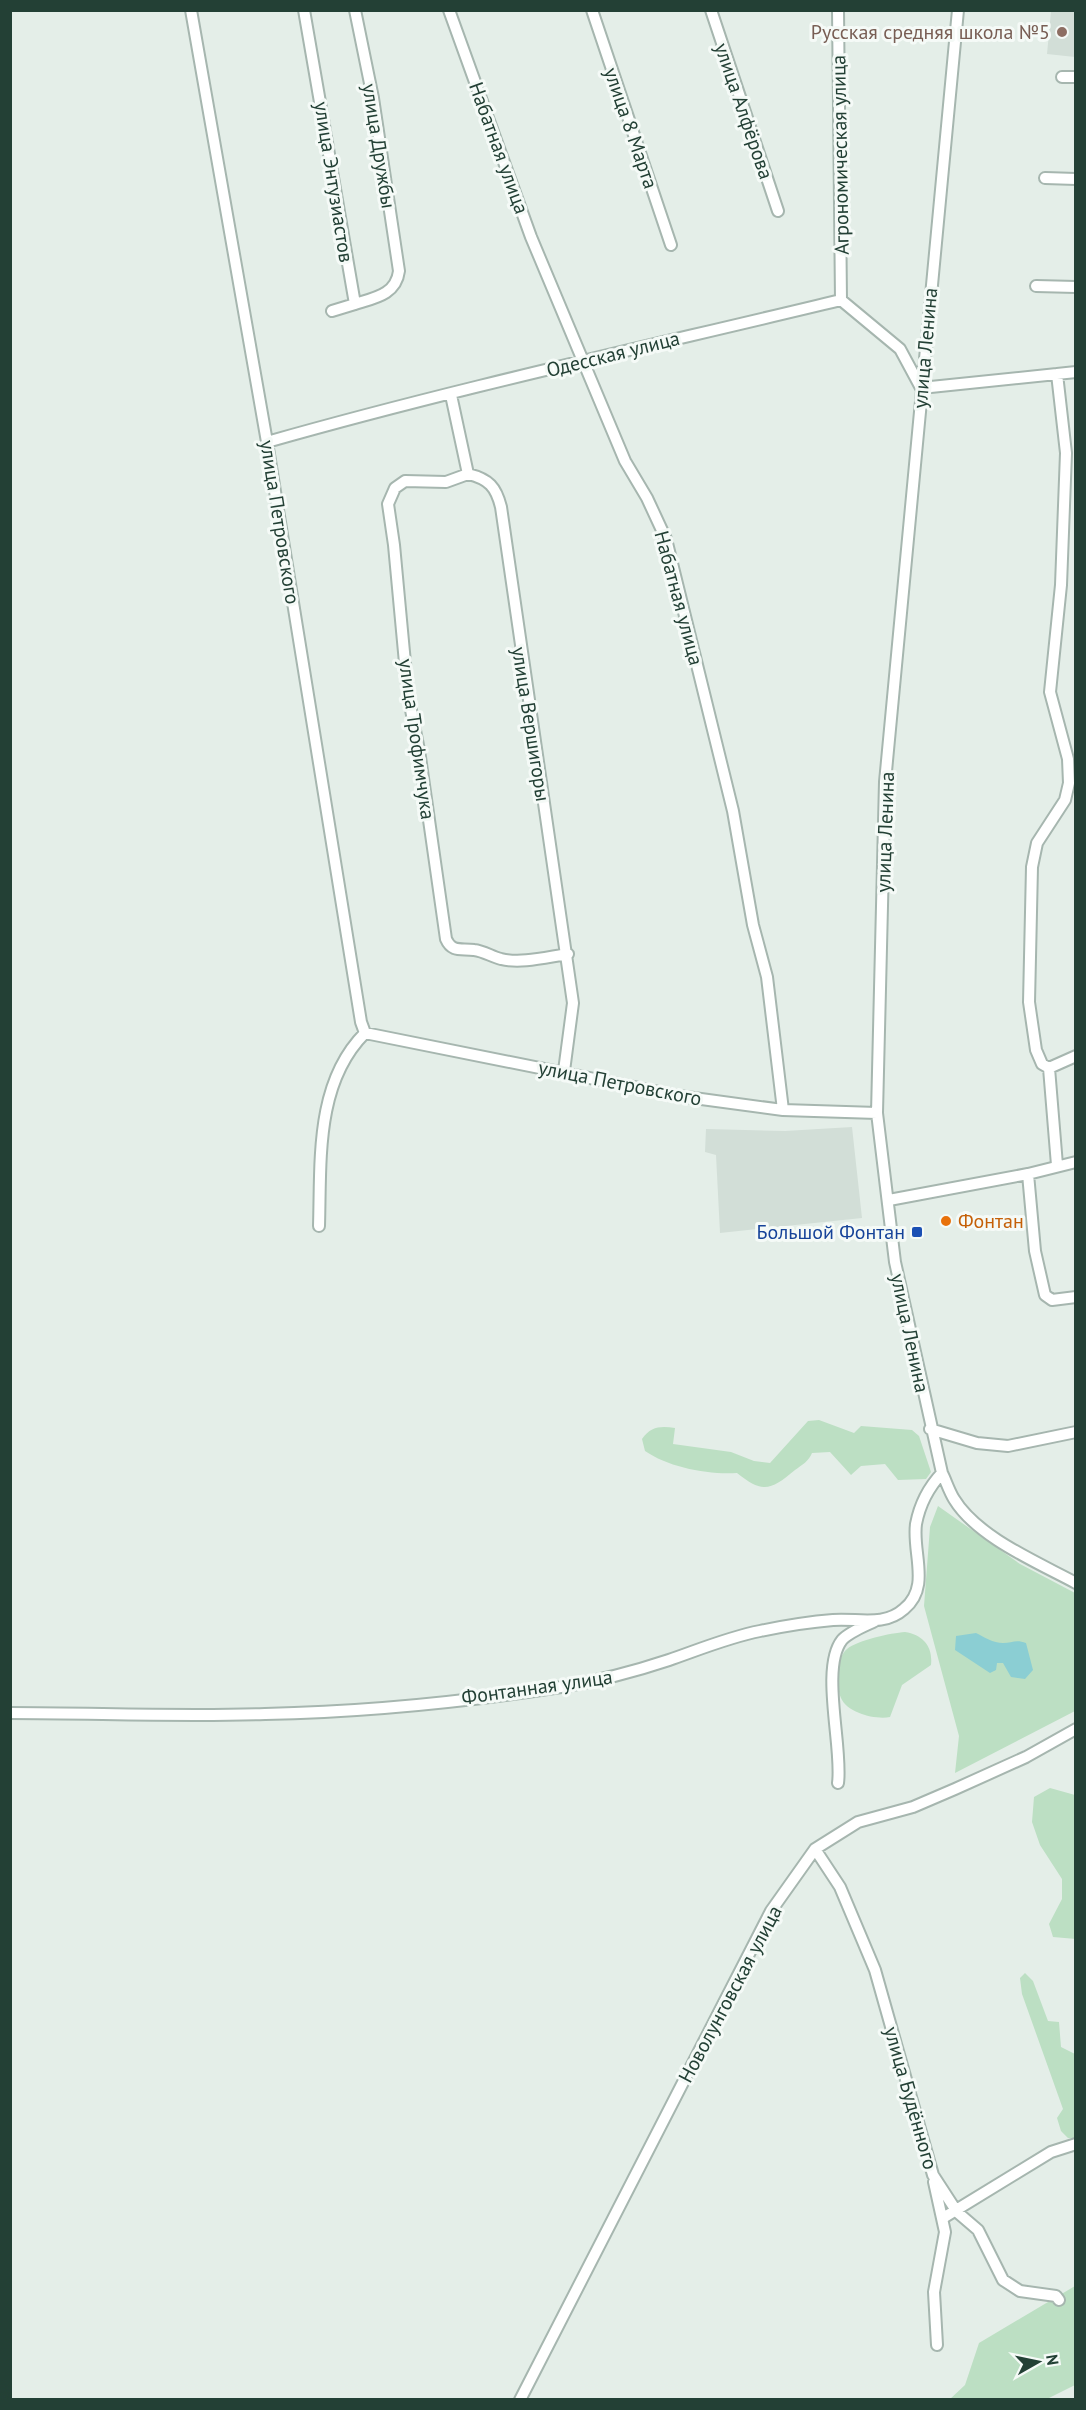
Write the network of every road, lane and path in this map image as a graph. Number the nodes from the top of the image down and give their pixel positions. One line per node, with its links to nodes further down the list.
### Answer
1 (191, 10): 25 (street, улица Петровского)
2 (304, 10): 18 (street, улица Энтузиастов)
3 (355, 10): 18 (street, улица Дружбы)
4 (449, 10): 20 (street, Набатная улица)
5 (592, 10): 14 (street, улица 8 Марта)
6 (711, 10): 13 (street, улица Алфёрова)
7 (838, 10): 17 (street, Агрономическая улица)
8 (958, 10): 23 (street, улица Ленина)
9 (1062, 77): 10 (street)
10 (1076, 77)
11 (1045, 178): 12 (street)
12 (1076, 179)
13 (778, 211)
14 (671, 245)
15 (1036, 286): 16 (street)
16 (1076, 288)
17 (841, 300): 20 (street, Одесская улица); 23 (street)
18 (355, 304): 19 (street)
19 (332, 311)
20 (585, 360): 24 (street, Одесская улица); 33 (street, Набатная улица)
21 (1076, 372): 22 (street)
22 (1057, 374): 23 (street); 26 (street)
23 (921, 388): 34 (street, улица Ленина)
24 (451, 395): 25 (street, Одесская улица); 27 (street)
25 (267, 442): 29 (street, улица Петровского)
26 (1071, 453): 31 (street)
27 (468, 474): 28 (street, улица Вершигоры); 28 (street, улица Трофимчука)
28 (568, 954): 32 (street, улица Вершигоры)
29 (365, 1033): 32 (street, улица Петровского); 39 (street)
30 (1076, 1056): 31 (street)
31 (1049, 1068): 36 (street)
32 (564, 1071): 33 (street, улица Петровского)
33 (783, 1110): 34 (street, улица Петровского)
34 (878, 1113): 38 (street, улица Ленина)
35 (1076, 1162): 36 (street)
36 (1057, 1165): 37 (street)
37 (1028, 1174): 38 (street); 40 (street)
38 (889, 1200): 41 (street, улица Ленина)
39 (319, 1226)
40 (1076, 1297)
41 (930, 1428): 42 (street); 43 (street, улица Ленина)
42 (1076, 1432)
43 (942, 1473): 44 (street, улица Ленина); 46 (street, Фонтанная улица)
44 (1076, 1583)
45 (845, 1620): 46 (street, Фонтанная улица); 47 (street); 48 (street, Фонтанная улица)
46 (875, 1621): 47 (street)
47 (843, 1639): 50 (street)
48 (10, 1713)
49 (1076, 1729): 51 (street, Новолунговская улица)
50 (838, 1783)
51 (815, 1849): 53 (street, улица Будённого); 58 (street, Новолунговская улица)
52 (1076, 2144): 54 (street)
53 (933, 2175): 54 (street, улица Будённого); 55 (street)
54 (957, 2212): 55 (street); 56 (street, улица Будённого)
55 (942, 2218): 57 (street)
56 (1059, 2300)
57 (937, 2345)
58 (520, 2400)

